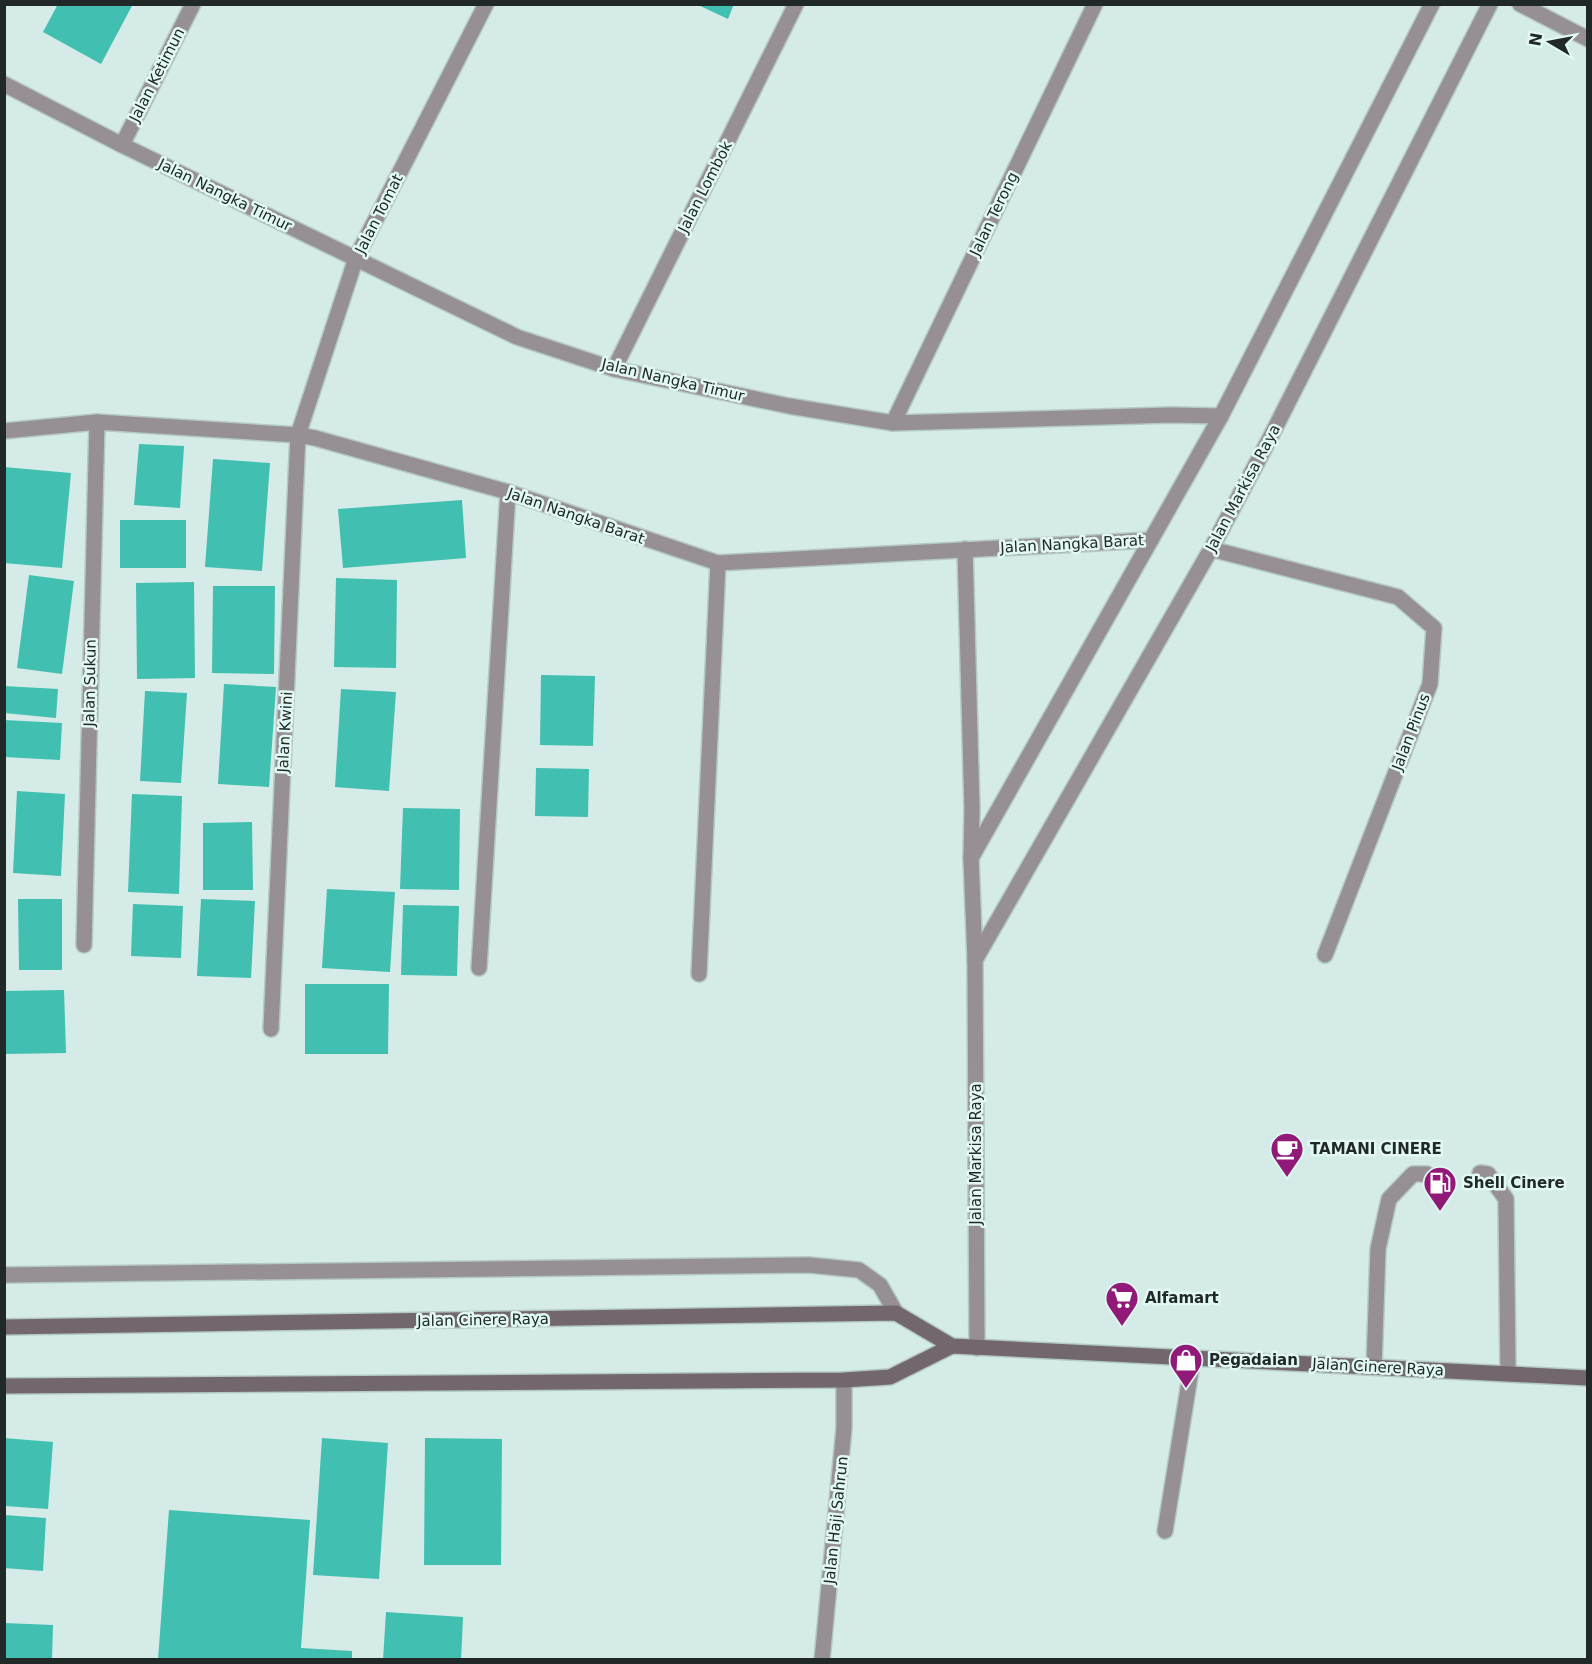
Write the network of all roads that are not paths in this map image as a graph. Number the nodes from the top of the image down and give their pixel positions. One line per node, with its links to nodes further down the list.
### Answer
1 (193, 4): 10 (street, Jalan Ketimun)
2 (486, 4): 11 (street, Jalan Tomat)
3 (796, 4): 12 (street, Jalan Lombok)
4 (1095, 4): 15 (street, Jalan Terong)
5 (1431, 4): 13 (street)
6 (1490, 4): 21 (street, Jalan Markisa Raya)
7 (1520, 4): 8 (street)
8 (1587, 39)
9 (4, 84): 10 (street, Jalan Nangka Timur)
10 (122, 145): 11 (street, Jalan Nangka Timur)
11 (356, 258): 12 (street, Jalan Nangka Timur); 17 (street, Jalan Tomat)
12 (614, 369): 15 (street, Jalan Nangka Timur)
13 (1221, 416): 15 (street, Jalan Nangka Timur); 19 (street)
14 (97, 422): 16 (street, Jalan Nangka Barat); 17 (street, Jalan Nangka Barat); 24 (street, Jalan Sukun)
15 (893, 423)
16 (4, 431)
17 (298, 435): 18 (street, Jalan Nangka Barat); 29 (street, Jalan Kwini)
18 (508, 492): 22 (street, Jalan Nangka Barat); 27 (street)
19 (1151, 540): 20 (street, Jalan Nangka Barat); 23 (street)
20 (965, 549): 22 (street, Jalan Nangka Barat); 23 (street, Jalan Markisa Raya)
21 (1211, 549): 25 (street, Jalan Pinus); 26 (street, Jalan Markisa Raya)
22 (718, 563): 28 (street)
23 (971, 858): 26 (street, Jalan Markisa Raya)
24 (84, 945)
25 (1325, 955)
26 (975, 960): 36 (street, Jalan Markisa Raya)
27 (478, 968)
28 (699, 974)
29 (271, 1029)
30 (1480, 1173): 39 (street)
31 (1428, 1174): 38 (street)
32 (4, 1275): 33 (street)
33 (896, 1313): 34 (main road, Jalan Cinere Raya); 35 (main road, Jalan Cinere Raya)
34 (4, 1327)
35 (952, 1346): 36 (main road, Jalan Cinere Raya); 41 (main road)
36 (977, 1348): 37 (main road, Jalan Cinere Raya)
37 (1193, 1358): 38 (main road, Jalan Cinere Raya); 43 (street)
38 (1374, 1367): 39 (main road, Jalan Cinere Raya)
39 (1508, 1373): 40 (main road, Jalan Cinere Raya)
40 (1587, 1378)
41 (844, 1380): 42 (main road); 44 (street, Jalan Haji Sahrun)
42 (4, 1386)
43 (1165, 1531)
44 (822, 1659)

